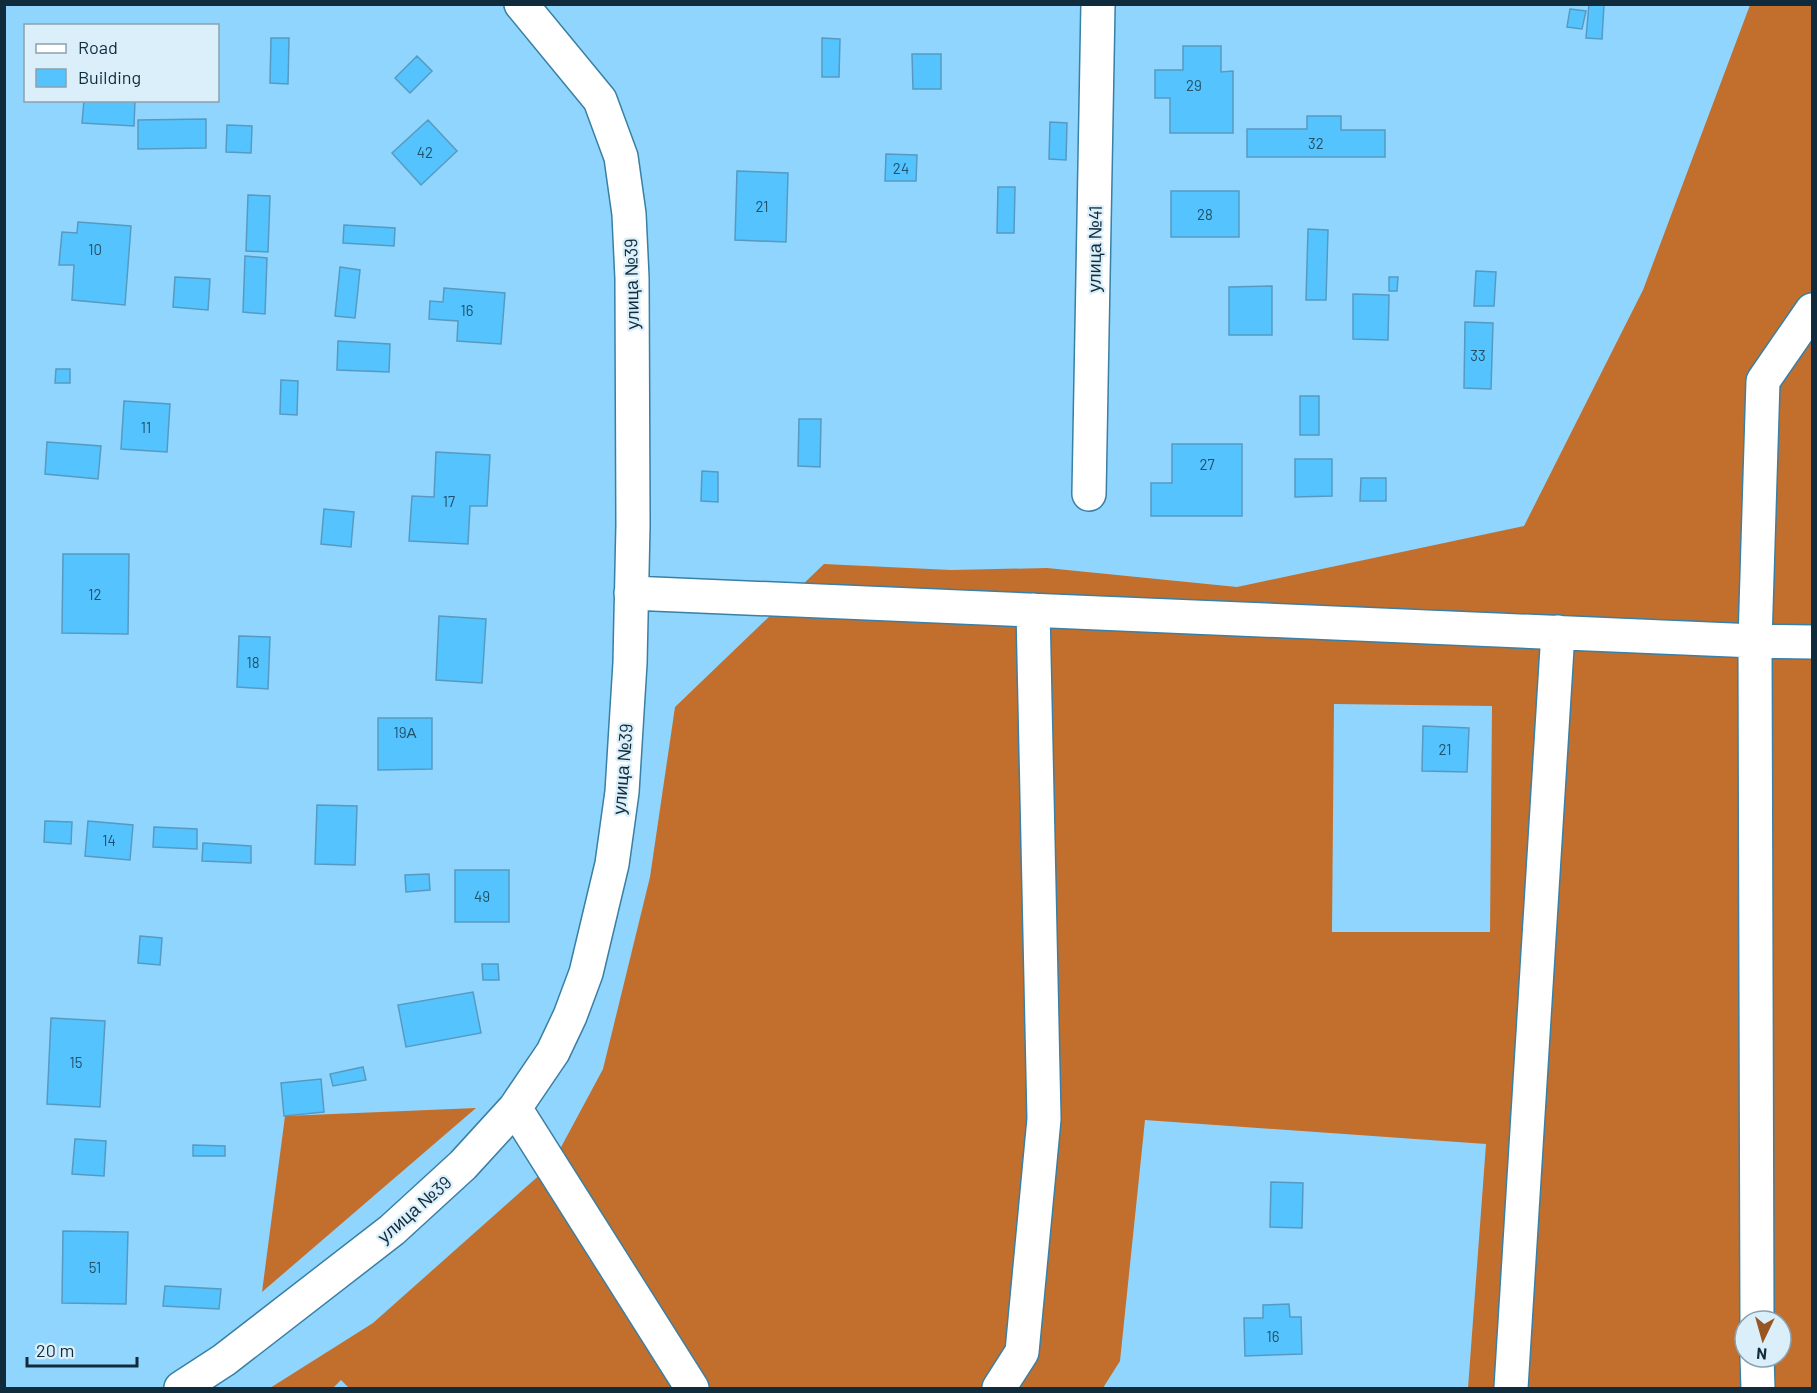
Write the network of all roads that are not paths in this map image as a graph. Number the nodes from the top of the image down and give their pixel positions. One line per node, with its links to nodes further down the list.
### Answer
1 (521, 4): 5 (street, улица №39)
2 (1098, 4): 4 (street, улица №41)
3 (1812, 310): 8 (street)
4 (1089, 494)
5 (631, 593): 6 (street); 10 (street, улица №39)
6 (1033, 610): 7 (street); 15 (street)
7 (1558, 633): 8 (street); 16 (street)
8 (1755, 641): 9 (street); 11 (street)
9 (1812, 642)
10 (515, 1108): 13 (street, улица №39); 14 (street)
11 (1757, 1309)
12 (1757, 1369): 17 (street)
13 (181, 1389)
14 (692, 1389)
15 (999, 1389)
16 (1511, 1389)
17 (1758, 1389)

